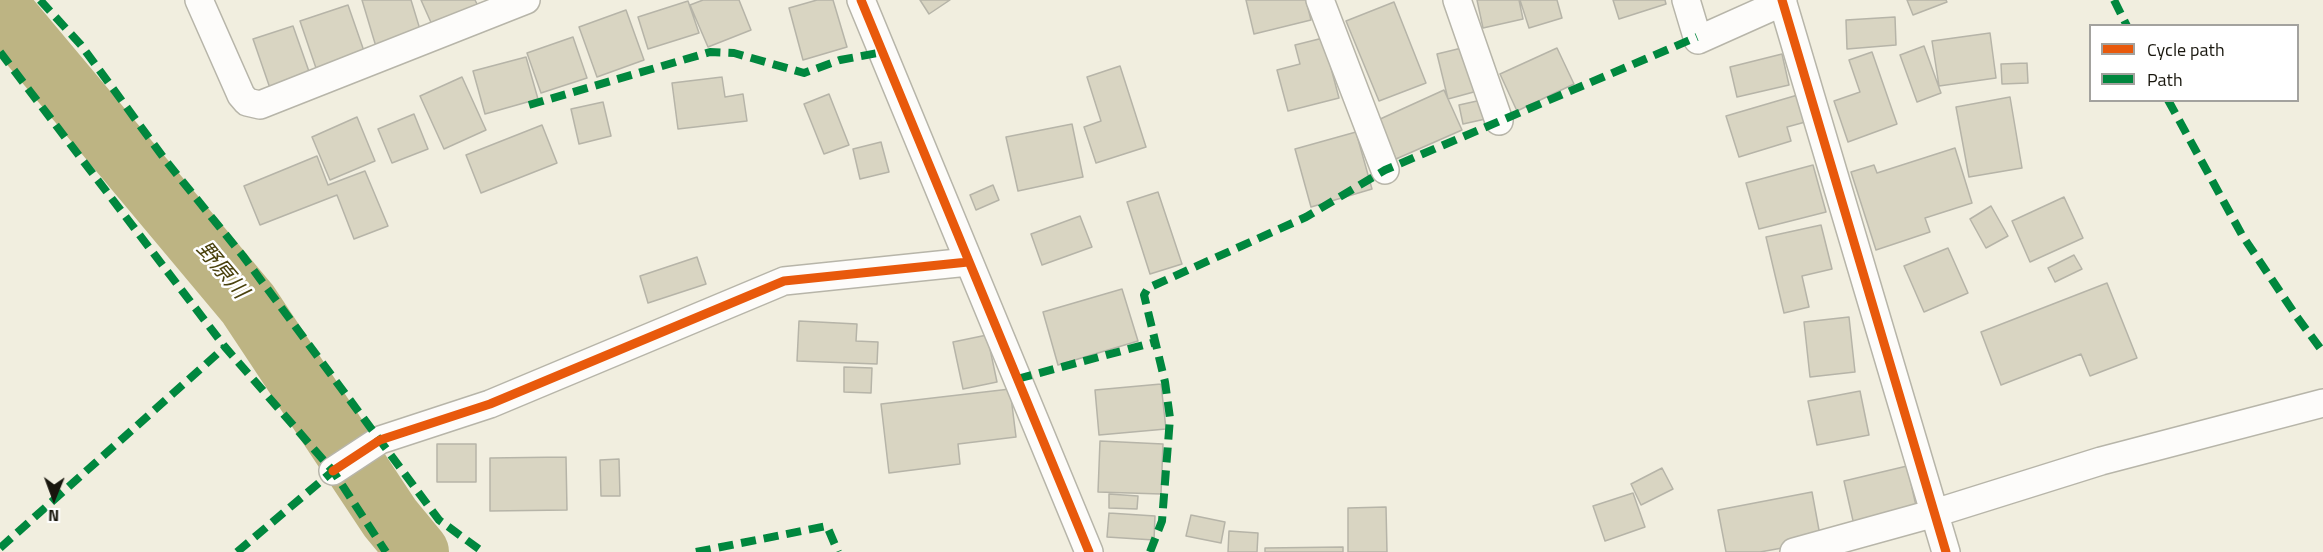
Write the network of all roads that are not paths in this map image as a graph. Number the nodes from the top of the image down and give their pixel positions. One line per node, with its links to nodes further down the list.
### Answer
1 (199, 0): 2 (street)
2 (526, 0)
3 (861, 0): 10 (street)
4 (1320, 0): 9 (street)
5 (1457, 0): 8 (street)
6 (1686, 0): 7 (street)
7 (1782, 1): 13 (street)
8 (1499, 121)
9 (1384, 170)
10 (968, 262): 12 (street); 14 (street)
11 (2323, 404): 13 (street)
12 (333, 471)
13 (1935, 513): 15 (street); 16 (street)
14 (1089, 552)
15 (1794, 552)
16 (1946, 552)

